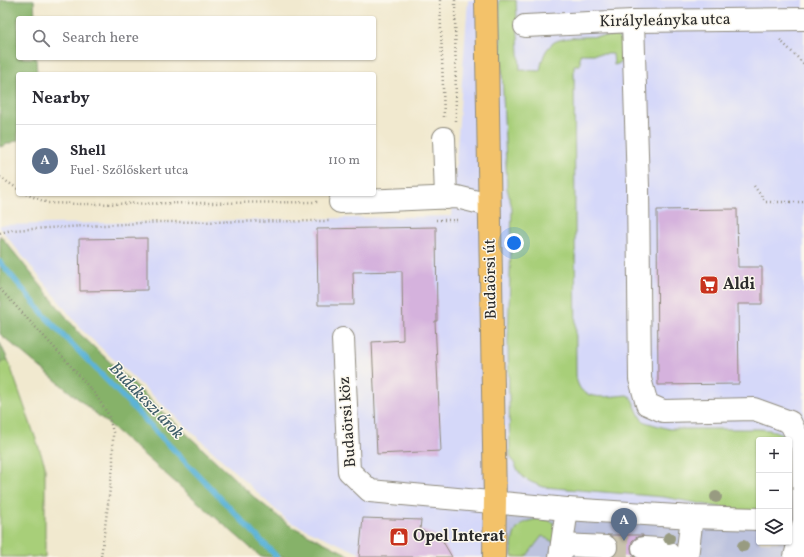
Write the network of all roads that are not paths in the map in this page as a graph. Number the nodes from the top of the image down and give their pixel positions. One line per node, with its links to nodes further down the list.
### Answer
1 (486, 0): 7 (main road, Budaörsi út)
2 (804, 19): 3 (street, Királyleányka utca)
3 (633, 21): 4 (street, Királyleányka utca); 15 (street)
4 (525, 26)
5 (450, 132): 6 (street)
6 (451, 198): 7 (street); 8 (street)
7 (489, 205): 10 (main road, Budaörsi út)
8 (336, 212)
9 (343, 339): 10 (street, Budaörsi köz)
10 (495, 501): 11 (street, Budaörsi köz); 19 (main road, Budaörsi út)
11 (567, 509): 12 (street, Budaörsi köz); 18 (street)
12 (692, 517): 13 (street, Budaörsi köz); 21 (street)
13 (756, 519)
14 (792, 520): 15 (street)
15 (804, 521): 22 (street)
16 (606, 547): 18 (street)
17 (643, 548): 20 (street)
18 (561, 551)
19 (494, 557)
20 (670, 557)
21 (687, 557)
22 (795, 557)

